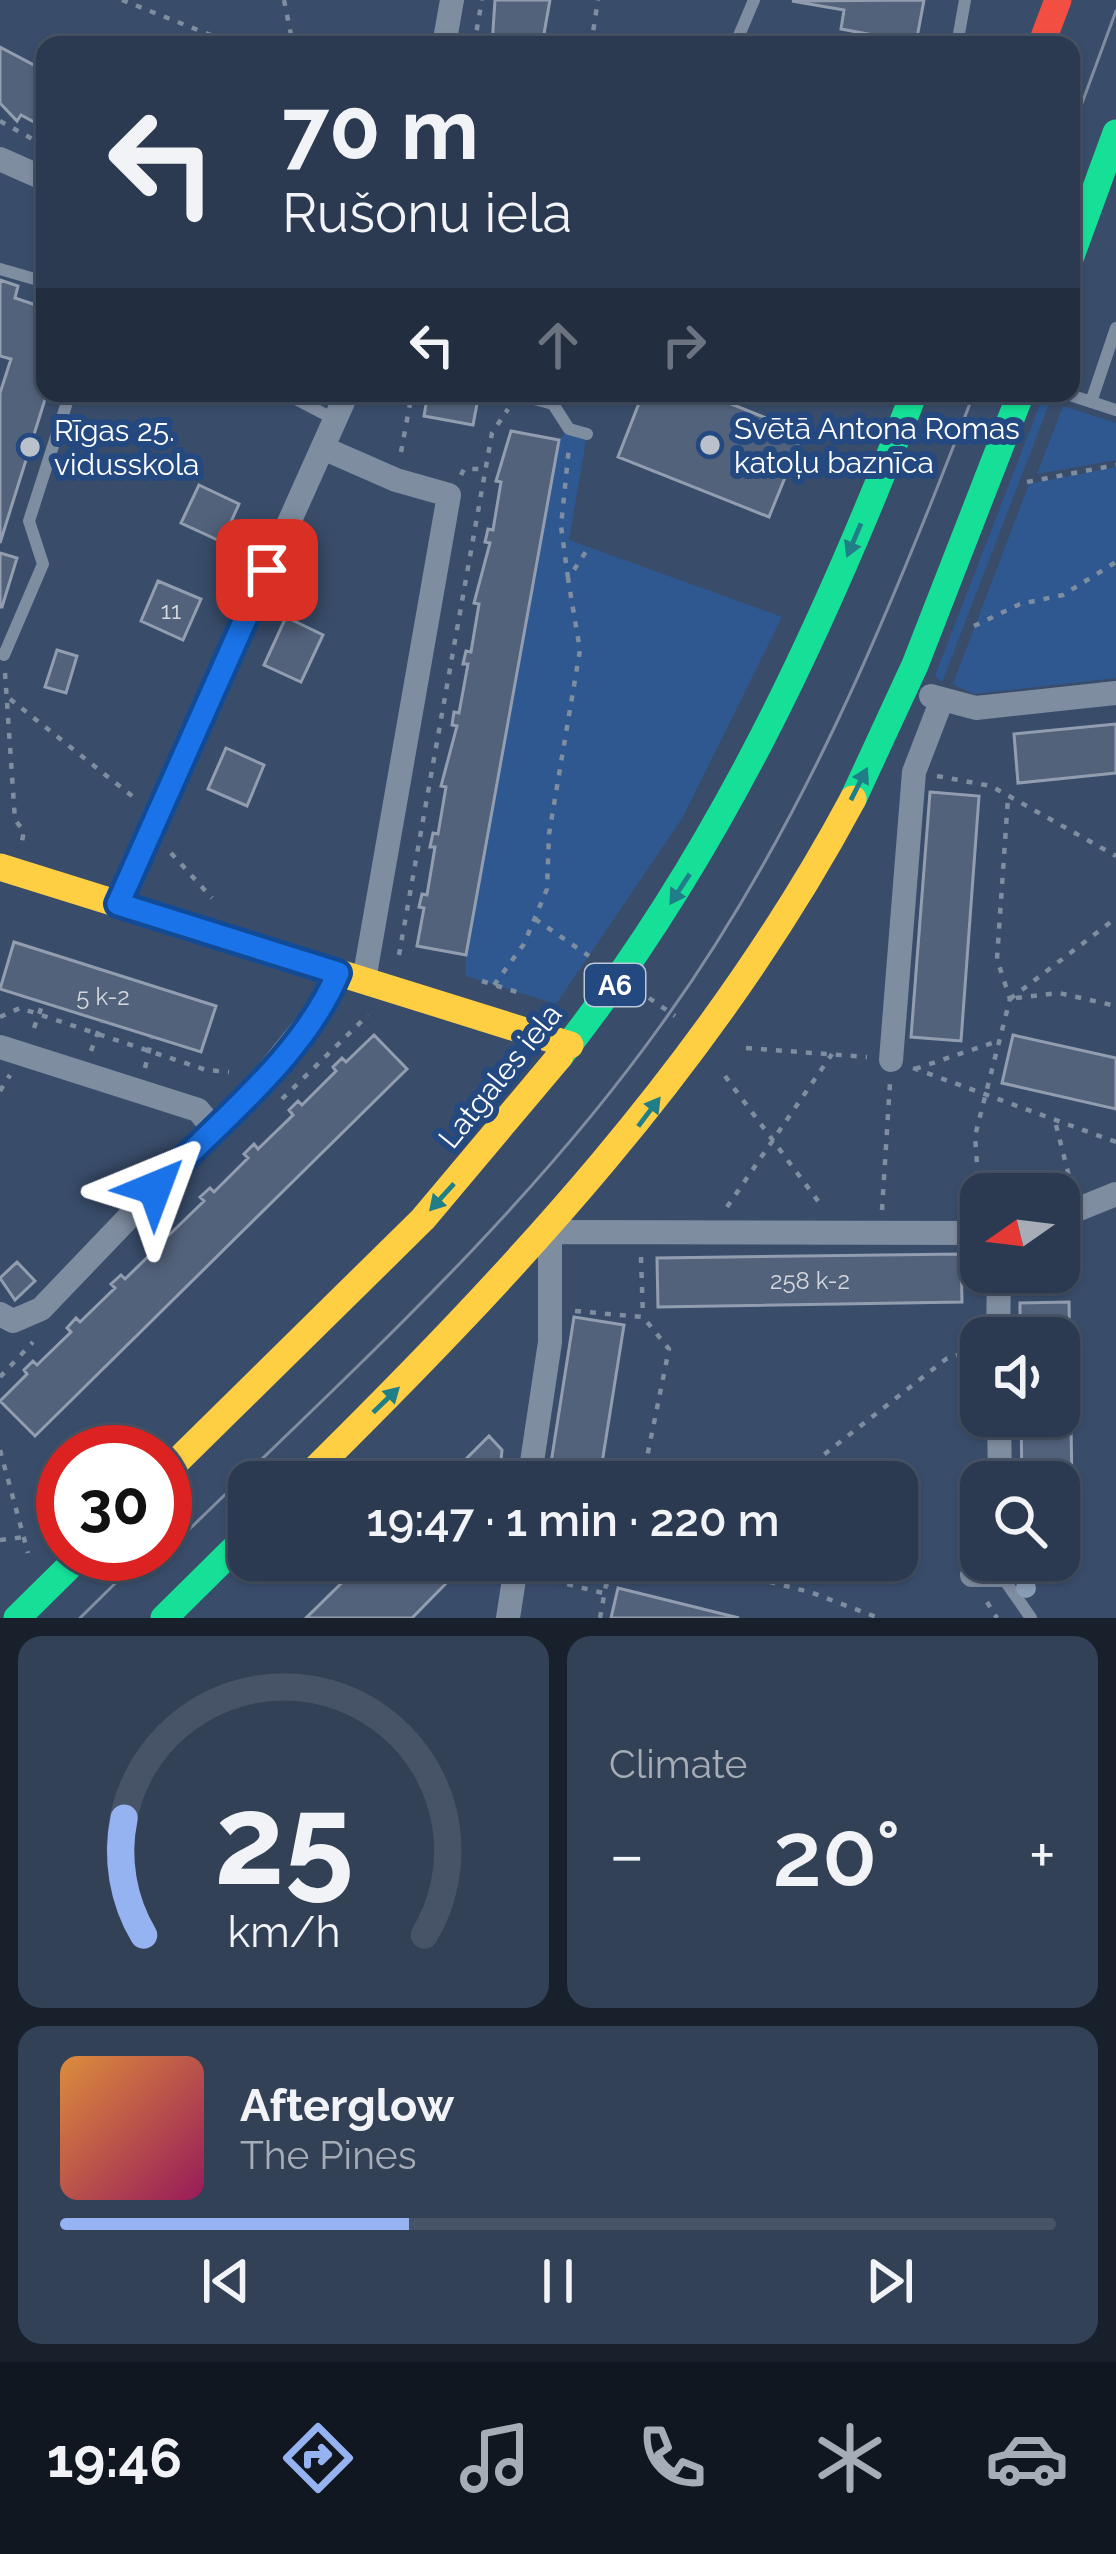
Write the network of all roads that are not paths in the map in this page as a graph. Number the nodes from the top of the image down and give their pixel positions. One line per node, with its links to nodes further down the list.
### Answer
1 (452, 0): 5 (street)
2 (754, 0): 6 (lane)
3 (965, 0): 7 (lane)
4 (1058, 0): 8 (main road)
5 (446, 36)
6 (739, 36)
7 (959, 36)
8 (1044, 36)
9 (1116, 133): 12 (main road)
10 (0, 159): 11 (street)
11 (36, 175)
12 (1080, 231)
13 (0, 269): 14 (lane)
14 (36, 279)
15 (1116, 328): 23 (lane)
16 (1080, 398): 23 (lane)
17 (67, 402): 28 (lane)
18 (301, 402): 25 (lane)
19 (342, 402): 25 (street)
20 (546, 402): 26 (lane)
21 (910, 402): 35 (main road, Latgales iela / A6, one-way to 35)
22 (1017, 402): 29 (main road)
23 (1091, 402): 24 (lane)
24 (1116, 410)
25 (334, 419): 27 (street)
26 (587, 434)
27 (323, 448): 33 (street); 34 (street)
28 (4, 655)
29 (908, 682): 31 (street); 41 (main road, one-way to 29)
30 (1116, 693): 31 (street)
31 (941, 702): 37 (street)
32 (0, 867): 33 (main road)
33 (118, 904): 34 (main road)
34 (351, 976): 35 (main road); 38 (street)
35 (570, 1045): 44 (main road, Latgales iela / A6, one-way to 44)
36 (0, 1047): 38 (street)
37 (903, 1064)
38 (213, 1128): 43 (street)
39 (1116, 1194): 40 (street)
40 (1080, 1210)
41 (550, 1232): 42 (street); 45 (main road, one-way to 41); 46 (street)
42 (960, 1233)
43 (0, 1314)
44 (192, 1446)
45 (323, 1461)
46 (532, 1461)
47 (228, 1555): 52 (main road)
48 (55, 1581): 51 (main road)
49 (514, 1581): 53 (street)
50 (1009, 1581): 54 (lane)
51 (17, 1618)
52 (164, 1618)
53 (508, 1618)
54 (1030, 1618)

